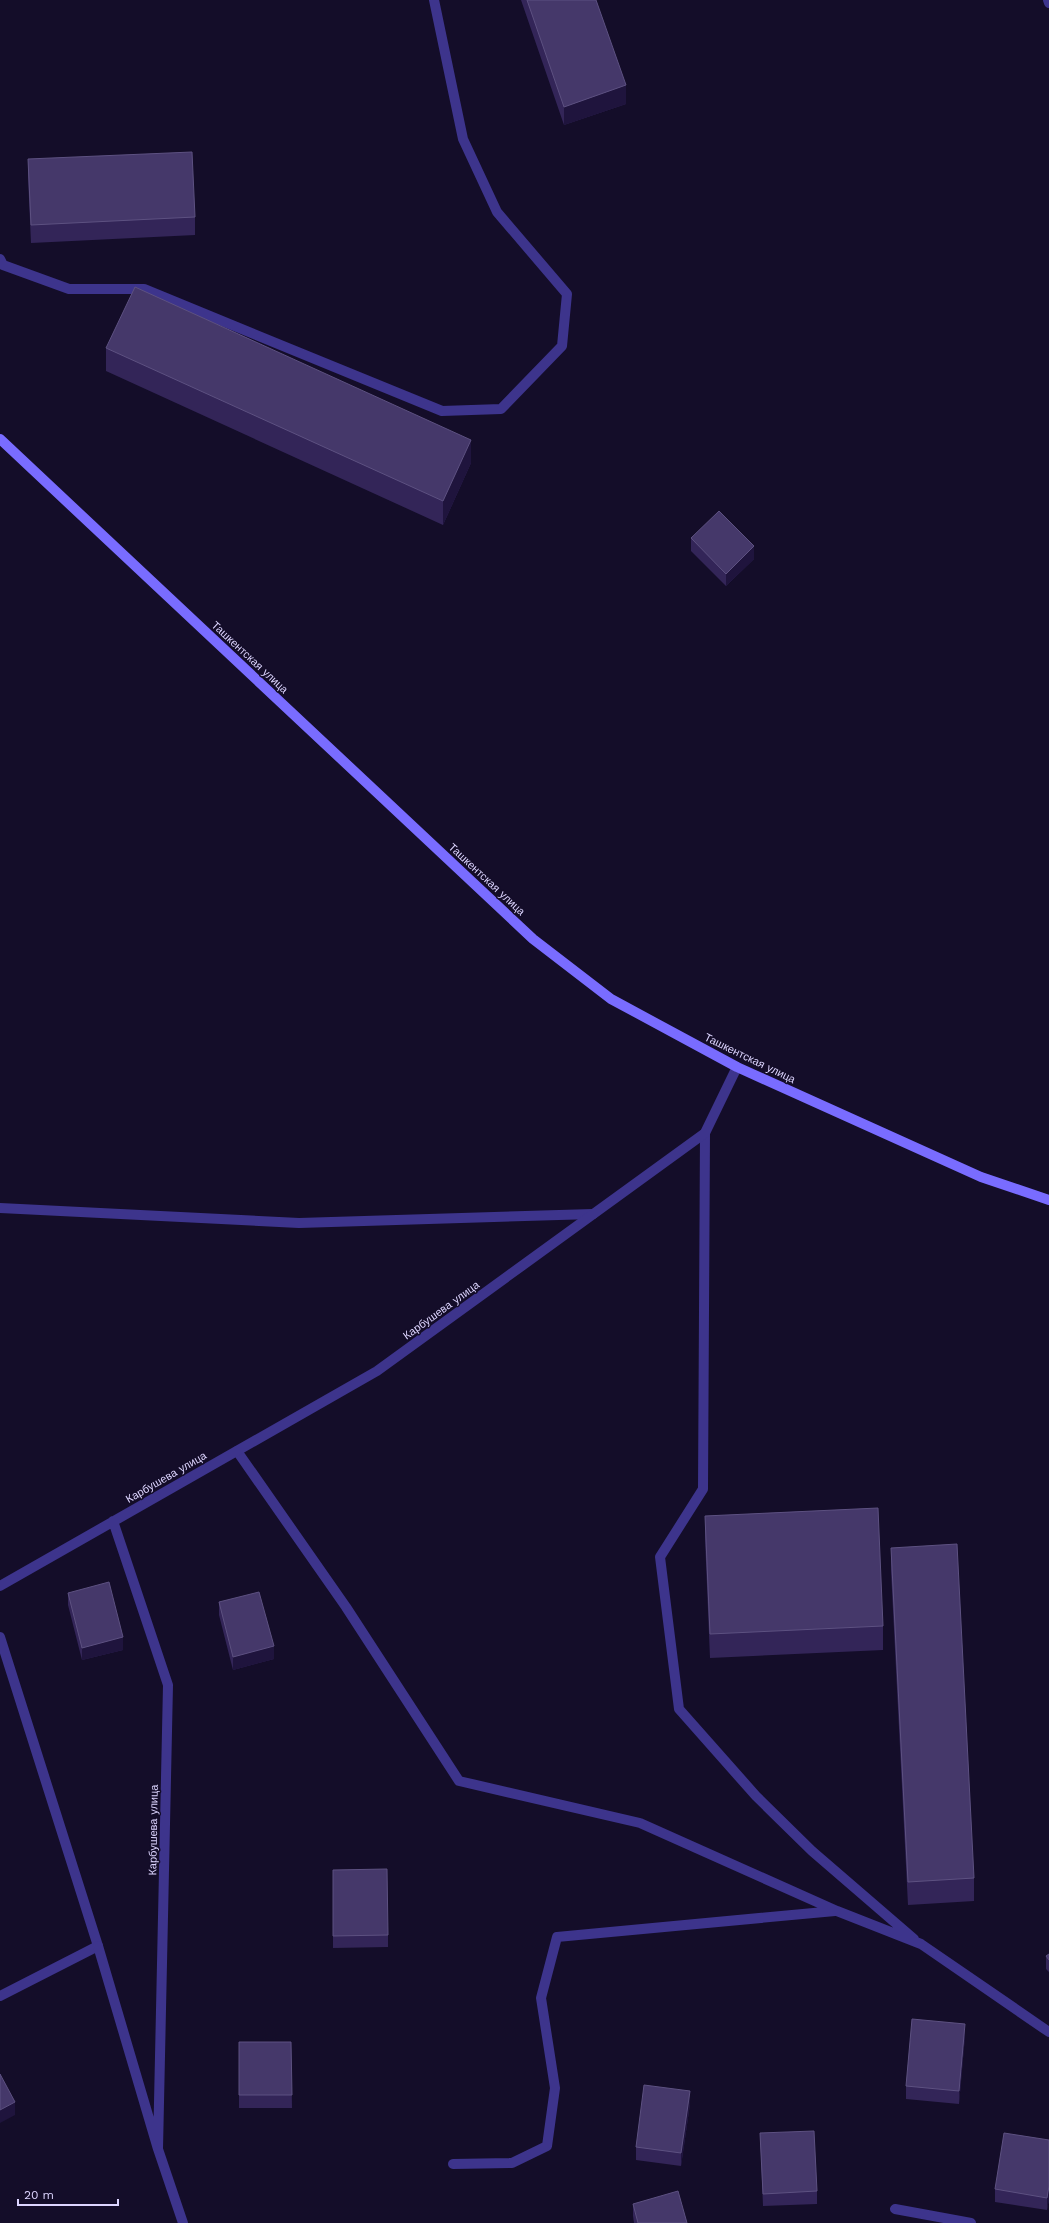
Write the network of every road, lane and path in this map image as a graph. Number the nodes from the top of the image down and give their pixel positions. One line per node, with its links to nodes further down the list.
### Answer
1 (434, 0): 4 (street)
2 (1048, 0): 3 (street)
3 (1049, 3)
4 (0, 259)
5 (0, 439): 6 (main road, Ташкентская улица)
6 (737, 1067): 7 (street, Карбушева улица); 8 (main road, Ташкентская улица)
7 (705, 1133): 10 (street, Карбушева улица); 16 (street)
8 (1049, 1200)
9 (0, 1208): 10 (street)
10 (593, 1214): 11 (street, Карбушева улица)
11 (237, 1450): 12 (street, Карбушева улица); 15 (street)
12 (113, 1521): 13 (street, Карбушева улица); 20 (street, Карбушева улица)
13 (0, 1586)
14 (0, 1637): 17 (street)
15 (837, 1911): 16 (street); 21 (street)
16 (921, 1944): 19 (street)
17 (98, 1946): 18 (street); 20 (street)
18 (0, 1996)
19 (1049, 2032)
20 (158, 2149): 23 (street)
21 (453, 2164)
22 (895, 2209): 24 (street)
23 (183, 2223)
24 (971, 2223)

